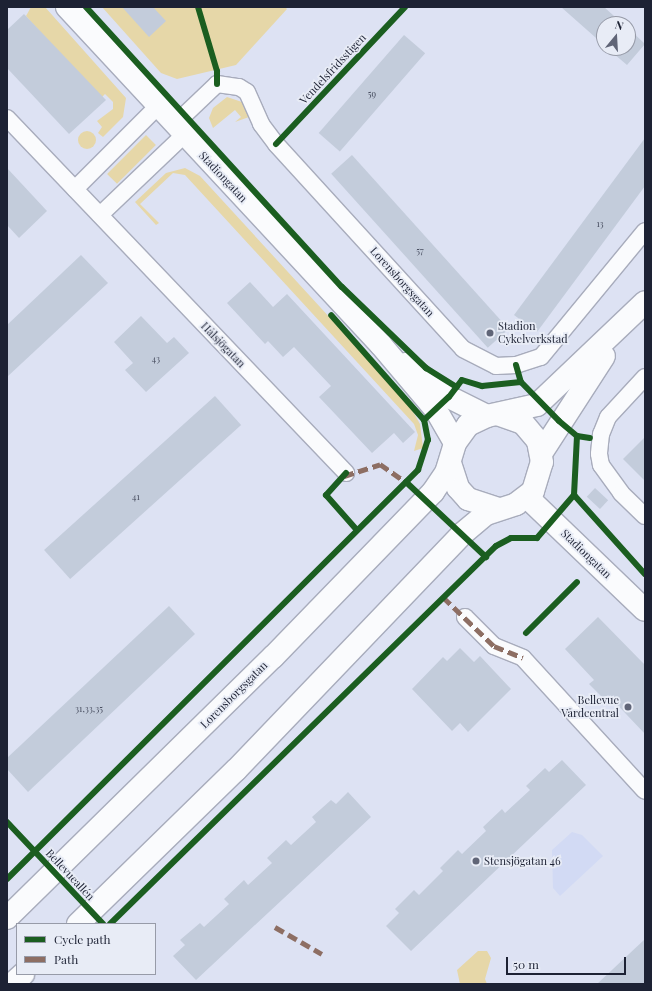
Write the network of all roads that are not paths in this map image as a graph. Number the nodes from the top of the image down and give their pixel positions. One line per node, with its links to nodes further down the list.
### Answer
1 (67, 7): 2 (main road, Stadiongatan)
2 (158, 106): 4 (main road, Stadiongatan); 5 (street)
3 (7, 118): 5 (street, Hålsjögatan)
4 (179, 130): 6 (street); 7 (street, Lorensborgsgatan); 10 (main road, Stadiongatan)
5 (75, 189): 6 (street, Hålsjögatan)
6 (100, 215): 15 (street, Hålsjögatan)
7 (645, 231)
8 (645, 302): 9 (main road, Lorensborgsgatan)
9 (627, 322): 12 (main road, Lorensborgsgatan); 13 (main road, Lorensborgsgatan)
10 (381, 346): 12 (main road, Stadiongatan); 14 (main road, Stadiongatan)
11 (645, 377): 18 (street)
12 (494, 415): 13 (main road); 14 (main road, Lorensborgsgatan)
13 (542, 452): 16 (main road, Lorensborgsgatan)
14 (453, 453): 17 (main road); 22 (main road, Lorensborgsgatan)
15 (346, 473)
16 (527, 497): 17 (main road); 19 (main road, Stadiongatan)
17 (498, 509): 23 (main road)
18 (645, 516)
19 (645, 610)
20 (465, 617): 21 (street)
21 (645, 791)
22 (7, 918)
23 (79, 923)
24 (22, 975): 25 (main road)
25 (12, 984)

